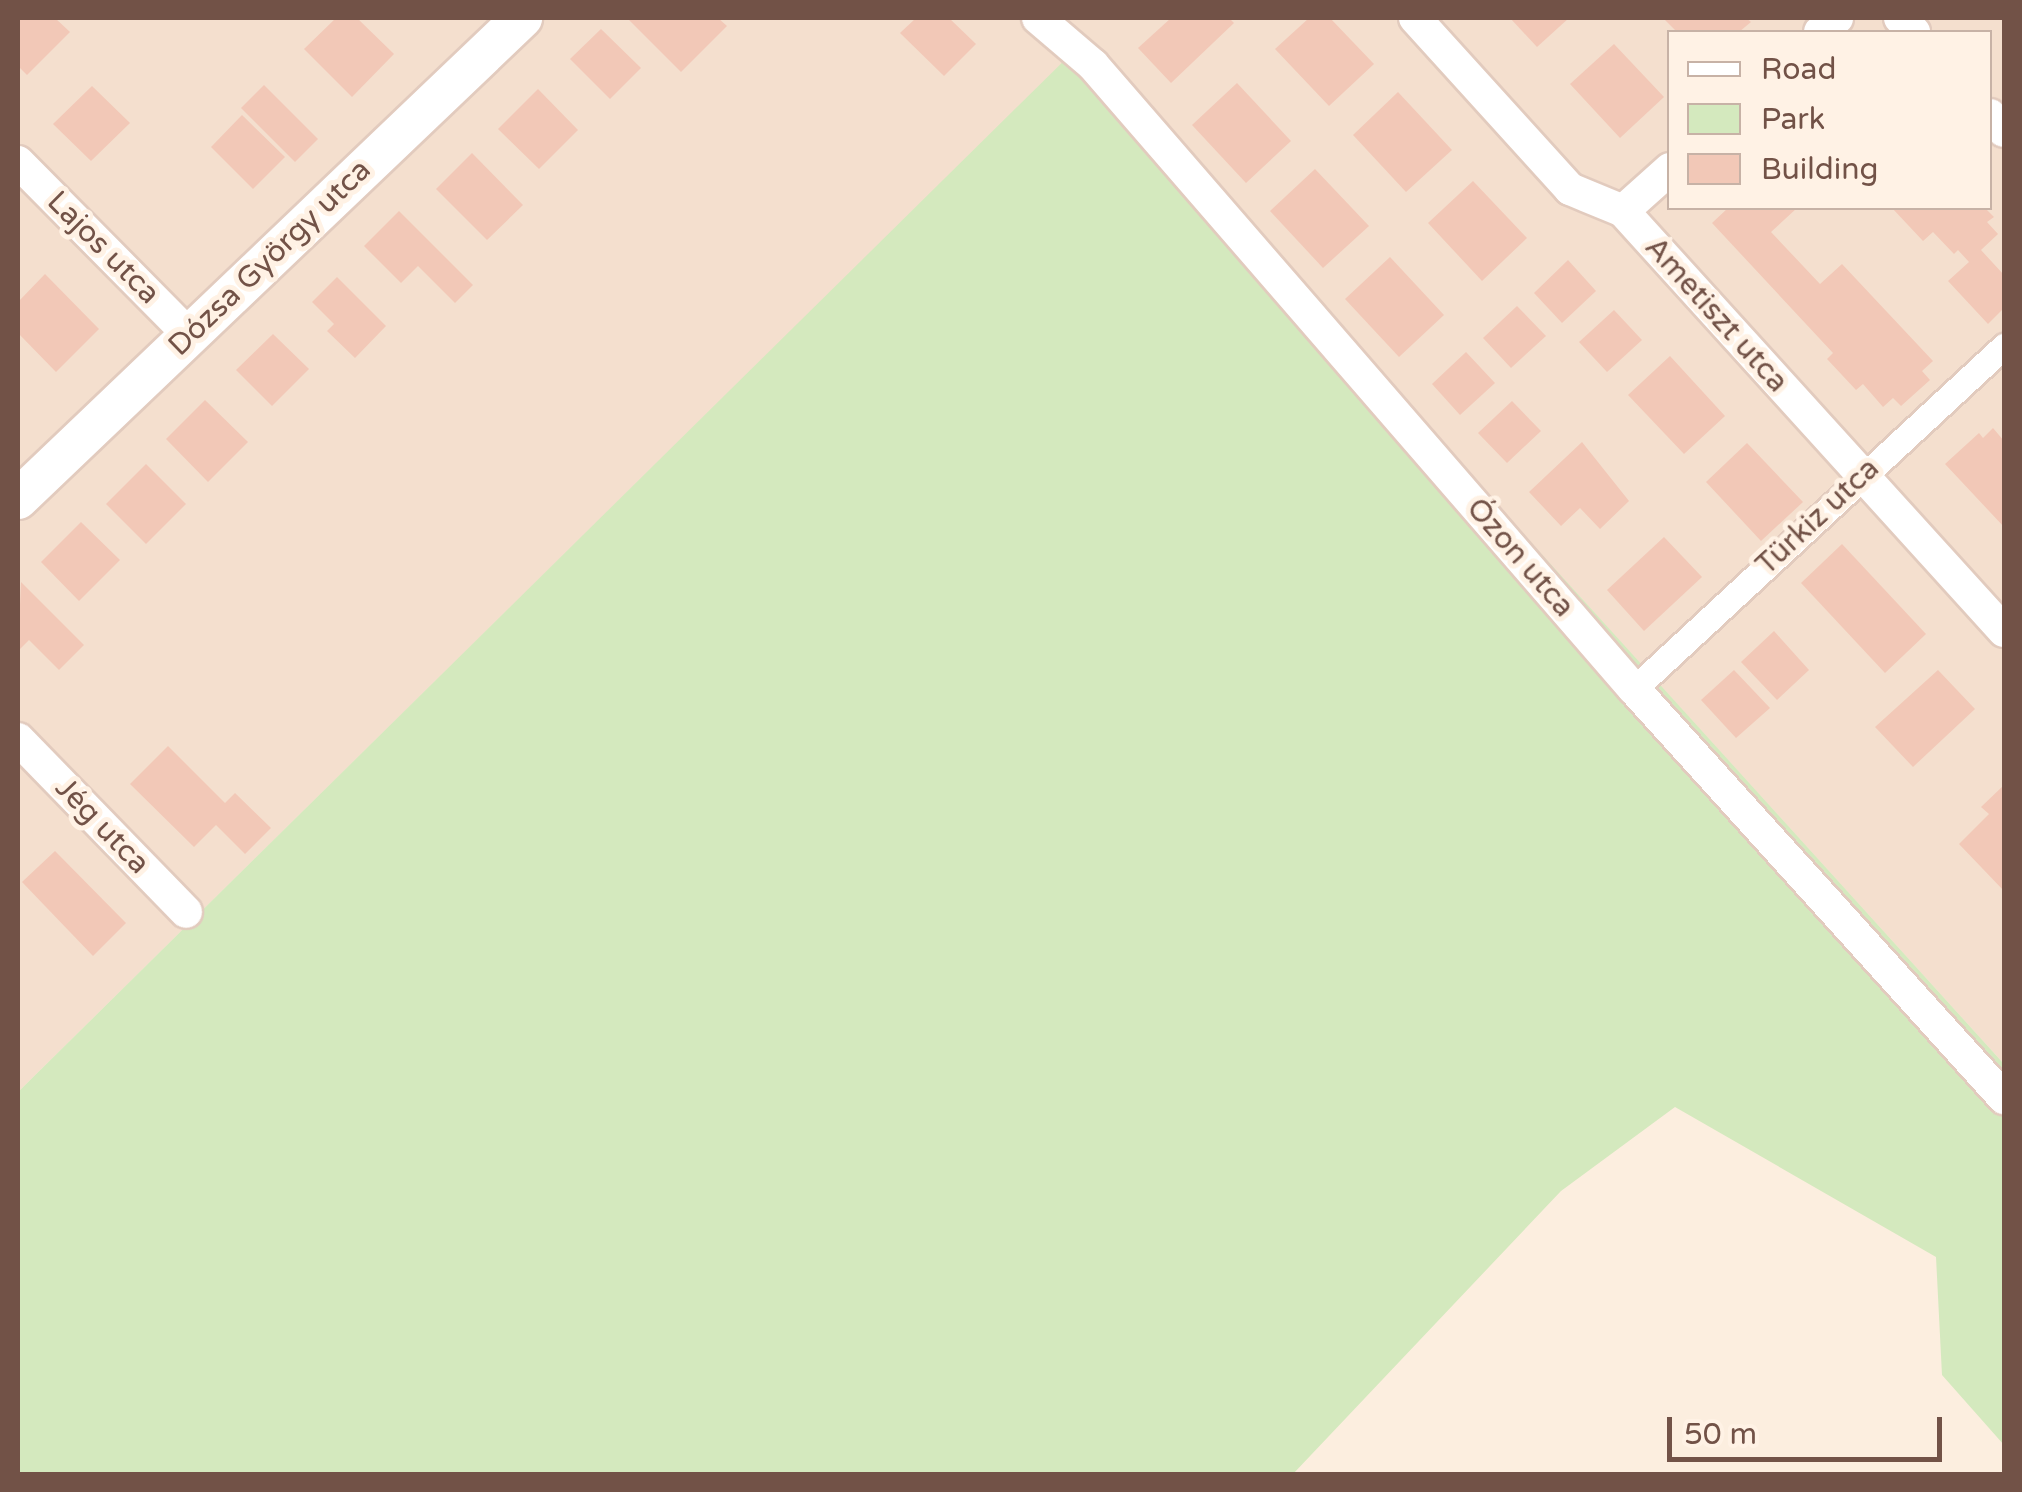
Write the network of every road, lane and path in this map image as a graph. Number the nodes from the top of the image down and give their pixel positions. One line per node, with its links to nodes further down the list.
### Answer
1 (522, 18): 7 (street, Dózsa György utca)
2 (1038, 18): 12 (street, Ózon utca)
3 (1415, 18): 6 (street, Ametiszt utca)
4 (18, 162): 7 (street, Lajos utca)
5 (1667, 173): 6 (street)
6 (1623, 212): 9 (street, Ametiszt utca)
7 (189, 335): 10 (street, Dózsa György utca)
8 (2004, 346): 9 (street, Türkiz utca)
9 (1861, 476): 11 (street, Ametiszt utca); 12 (street, Türkiz utca)
10 (18, 499)
11 (2004, 631)
12 (1634, 689): 15 (street, Ózon utca)
13 (18, 739): 14 (street, Jég utca)
14 (186, 912)
15 (2004, 1098)

